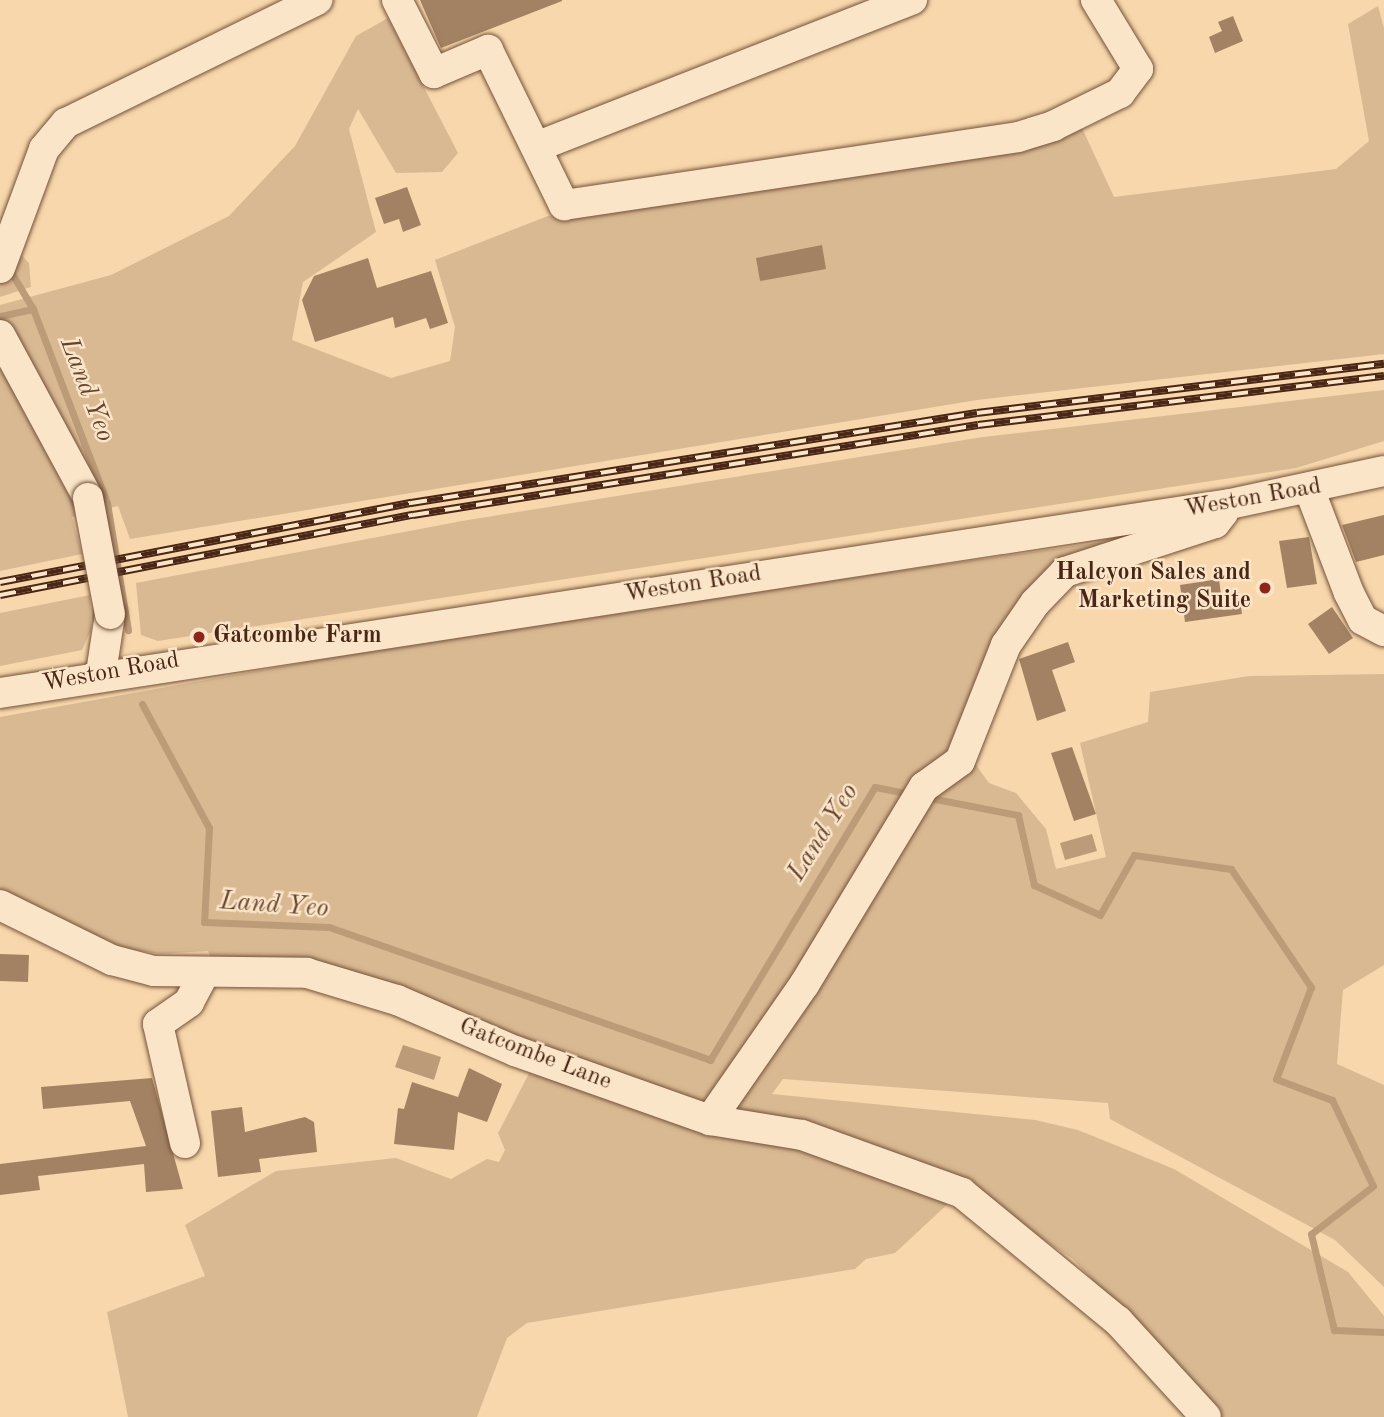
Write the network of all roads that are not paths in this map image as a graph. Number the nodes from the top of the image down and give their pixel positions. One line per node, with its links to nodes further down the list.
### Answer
1 (317, 0): 6 (street)
2 (397, 0): 5 (street)
3 (912, 0): 5 (street)
4 (1096, 0): 5 (street)
5 (536, 147)
6 (2, 257)
7 (3, 340): 12 (street, bridge)
8 (1384, 471): 9 (street, Weston Road)
9 (1310, 491): 10 (street, Weston Road); 11 (street)
10 (1230, 504): 12 (street, Weston Road); 16 (street)
11 (1384, 631)
12 (101, 673): 13 (street, Weston Road)
13 (0, 693)
14 (0, 905): 15 (street, Gatcombe Lane)
15 (205, 972): 16 (street, Gatcombe Lane); 17 (street)
16 (710, 1120): 18 (street, Gatcombe Lane)
17 (185, 1143)
18 (1206, 1417)

